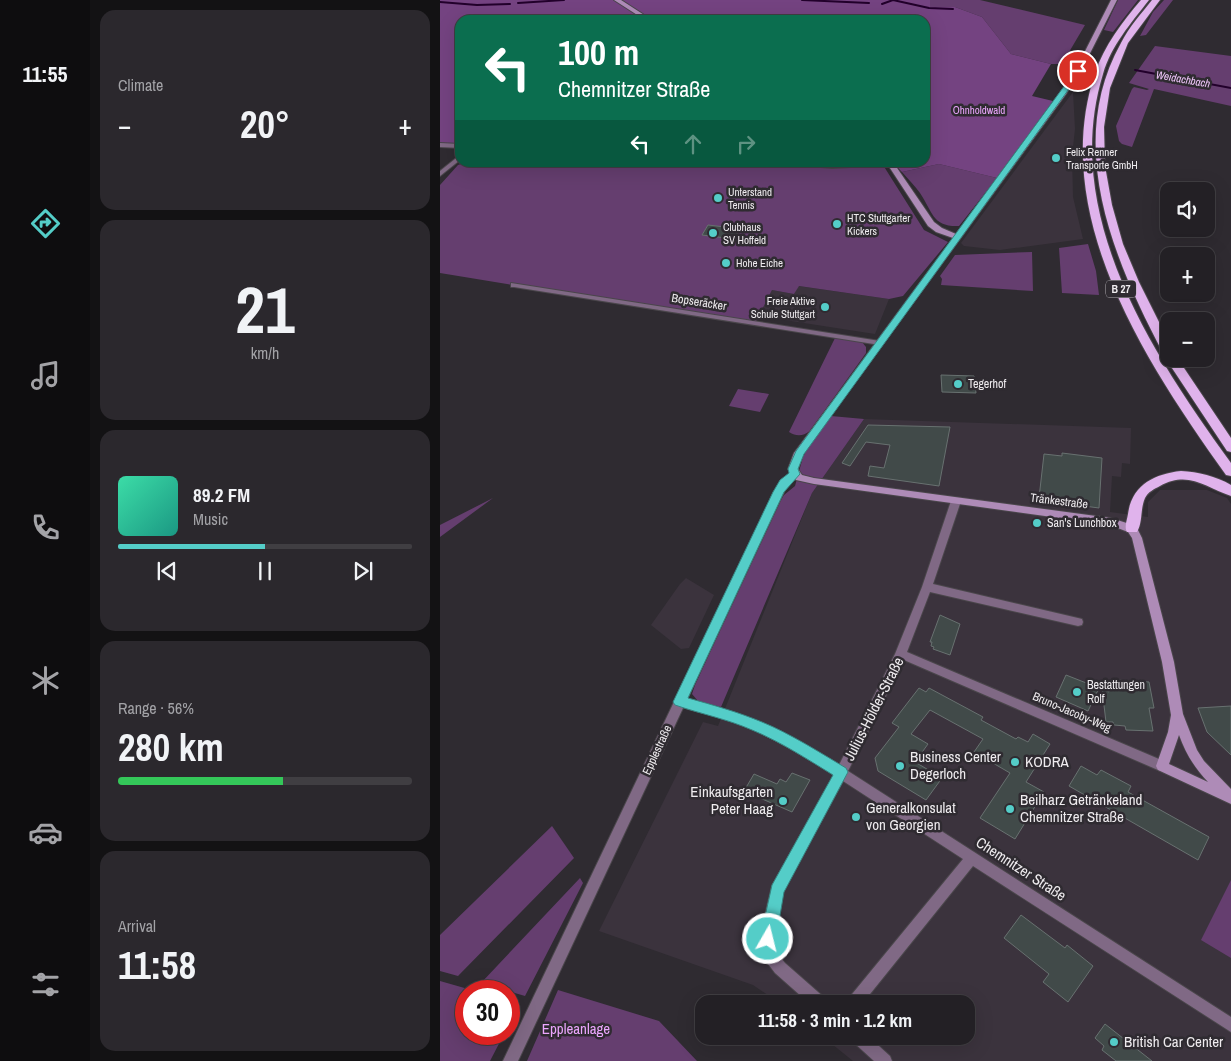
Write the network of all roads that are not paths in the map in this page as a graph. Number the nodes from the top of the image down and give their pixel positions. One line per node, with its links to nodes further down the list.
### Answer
1 (618, 0): 5 (main road)
2 (1114, 0): 12 (main road, Epplestraße)
3 (1146, 0): 6 (highway, B 27)
4 (1156, 0): 6 (highway, B 27)
5 (641, 15)
6 (1103, 78): 14 (highway, B 27); 18 (highway, B 27)
7 (440, 145): 8 (street)
8 (455, 146)
9 (455, 160): 11 (street)
10 (892, 167): 12 (main road)
11 (440, 174)
12 (958, 237): 15 (main road, Epplestraße)
13 (514, 285): 15 (street, Bopseräcker)
14 (1160, 336)
15 (880, 343): 19 (main road, Epplestraße)
16 (1177, 367): 17 (highway)
17 (1231, 448)
18 (1231, 472)
19 (794, 474): 21 (main road, Tränkestraße); 26 (street, Epplestraße)
20 (1231, 492): 22 (highway)
21 (956, 502): 22 (main road, Tränkestraße); 23 (street, Julius-Hölder-Straße)
22 (1132, 530): 27 (main road)
23 (927, 587): 24 (street); 25 (street, Julius-Hölder-Straße)
24 (1078, 622)
25 (901, 654): 28 (street, Bruno-Jacoby-Weg); 29 (street, Julius-Hölder-Straße)
26 (680, 702): 29 (street, Chemnitzer Straße); 36 (street, Epplestraße)
27 (1177, 714): 28 (main road); 30 (main road)
28 (1162, 766): 30 (main road, Bruno-Jacoby-Weg)
29 (842, 772): 31 (street, Chemnitzer Straße); 32 (street, Julius-Hölder-Straße)
30 (1231, 798)
31 (972, 857): 33 (street); 34 (street, Chemnitzer Straße)
32 (811, 995)
33 (860, 995)
34 (1231, 1025)
35 (867, 1045): 37 (street)
36 (510, 1061)
37 (885, 1061)

